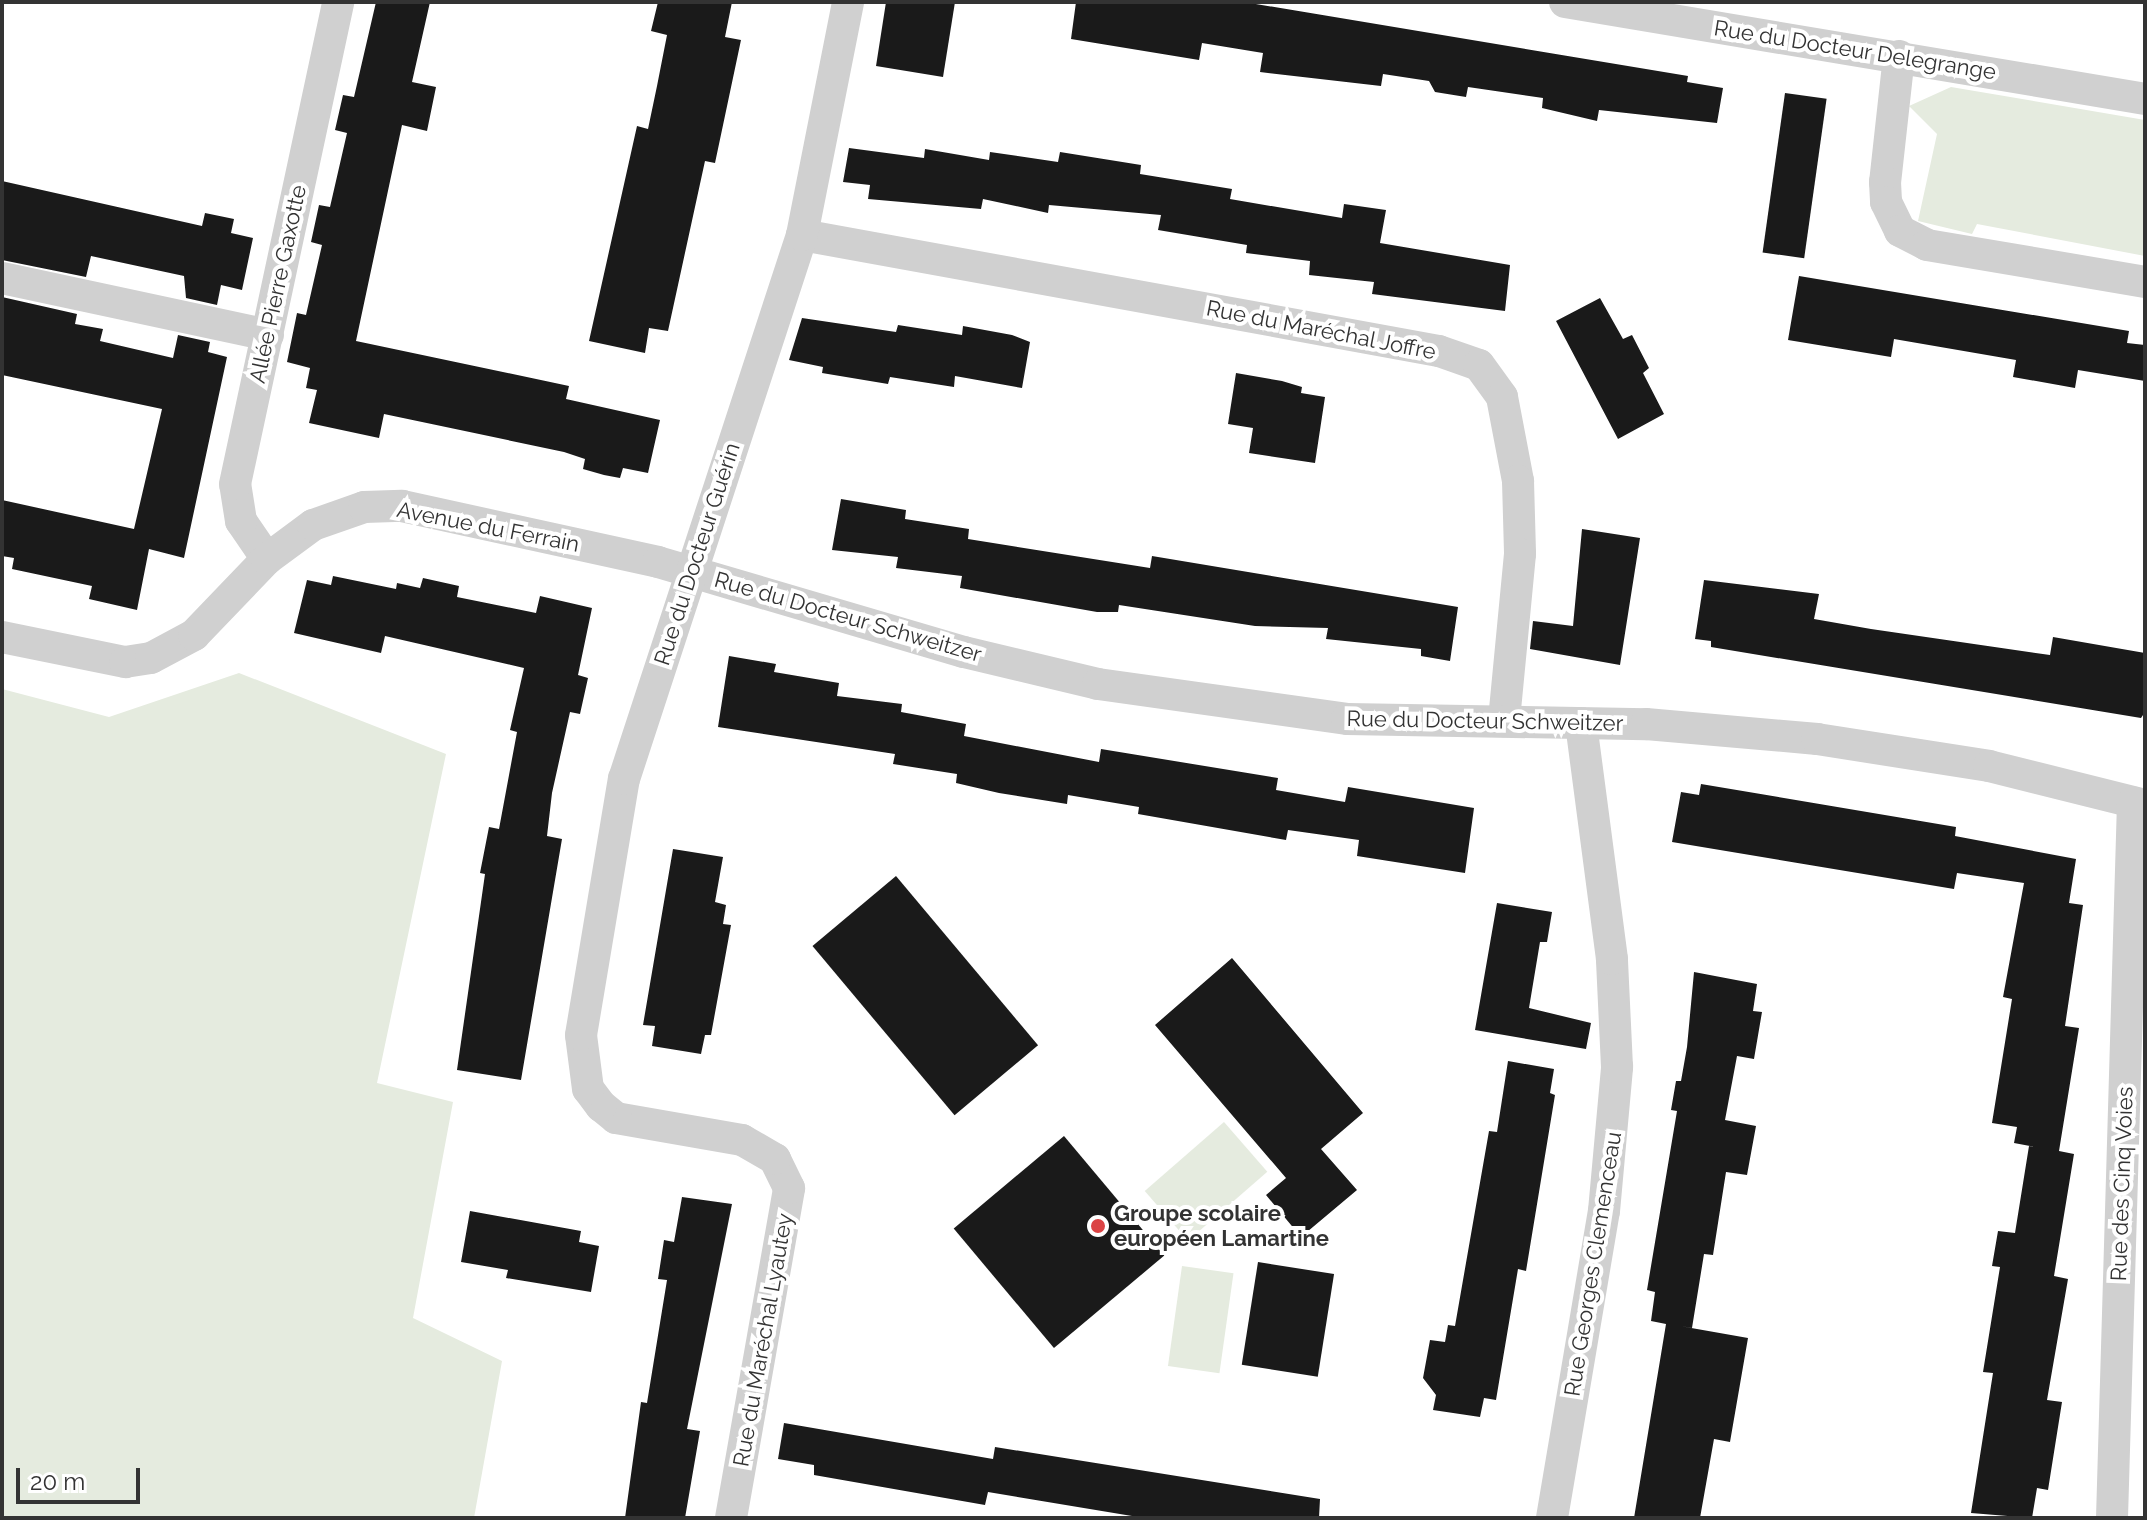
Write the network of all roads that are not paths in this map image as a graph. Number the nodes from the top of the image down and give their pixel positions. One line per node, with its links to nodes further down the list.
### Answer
1 (338, 2): 9 (street, Allée Pierre Gaxotte)
2 (848, 2): 6 (street, Rue du Docteur Guérin)
3 (1565, 2): 4 (street, Rue du Docteur Delegrange)
4 (1899, 56): 5 (street, Rue du Docteur Delegrange); 8 (street)
5 (2145, 99)
6 (802, 235): 11 (street, Rue du Docteur Guérin); 13 (street, Rue du Maréchal Joffre)
7 (2, 278): 9 (street)
8 (2145, 282)
9 (268, 335): 10 (street, Allée Pierre Gaxotte)
10 (267, 559): 11 (street, Avenue du Ferrain); 12 (street, Avenue du Ferrain)
11 (691, 572): 13 (street, Rue du Docteur Schweitzer); 16 (street, Rue du Docteur Guérin)
12 (2, 637)
13 (1504, 721): 14 (street, Rue du Docteur Schweitzer)
14 (1581, 723): 15 (street, Rue du Docteur Schweitzer); 18 (street, Rue Georges Clemenceau)
15 (2139, 803): 19 (street, Rue des Cinq Voies)
16 (601, 1106): 17 (street, Rue du Maréchal Lyautey)
17 (733, 1518)
18 (1552, 1518)
19 (2112, 1518)

